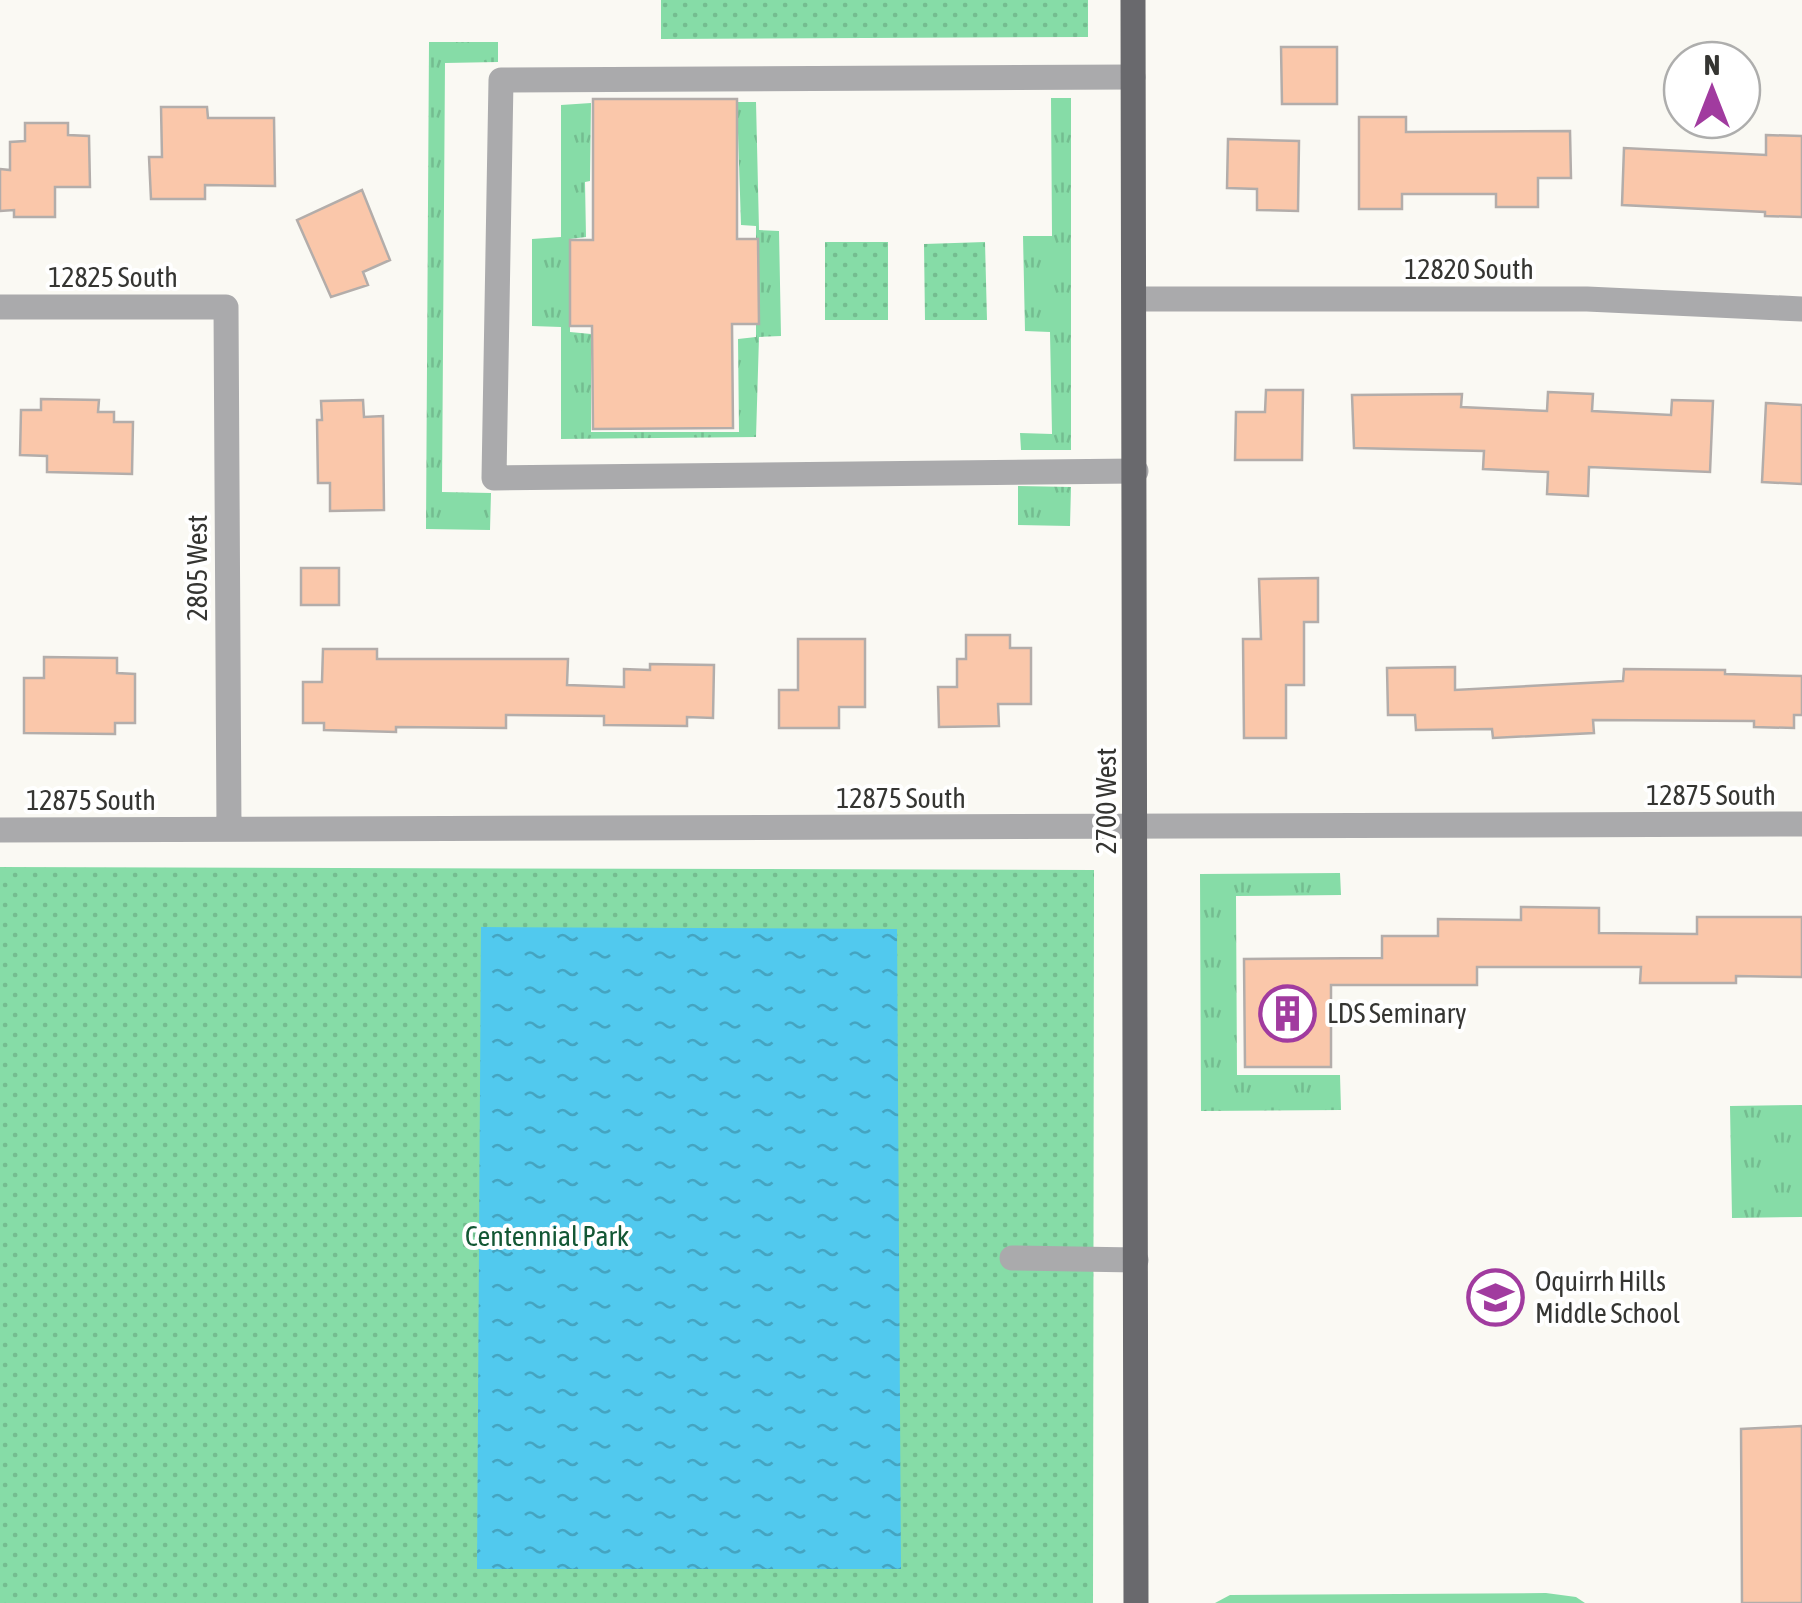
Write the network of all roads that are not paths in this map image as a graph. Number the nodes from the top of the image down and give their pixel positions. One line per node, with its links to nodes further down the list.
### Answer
1 (1133, 0): 2 (main road, 2700 West)
2 (1133, 77): 3 (main road, 2700 West); 7 (street)
3 (1136, 299): 6 (street, 12820 South); 7 (main road, 2700 West)
4 (226, 307): 5 (street, 12825 South); 10 (street, 2805 West)
5 (0, 308)
6 (1802, 309)
7 (1136, 470): 9 (main road, 2700 West)
8 (1802, 824): 9 (street, 12875 South)
9 (1136, 826): 10 (street, 12875 South); 13 (main road, 2700 West)
10 (229, 829): 11 (street, 12875 South)
11 (0, 830)
12 (1012, 1258): 13 (street)
13 (1136, 1260): 14 (main road, 2700 West)
14 (1136, 1603)

